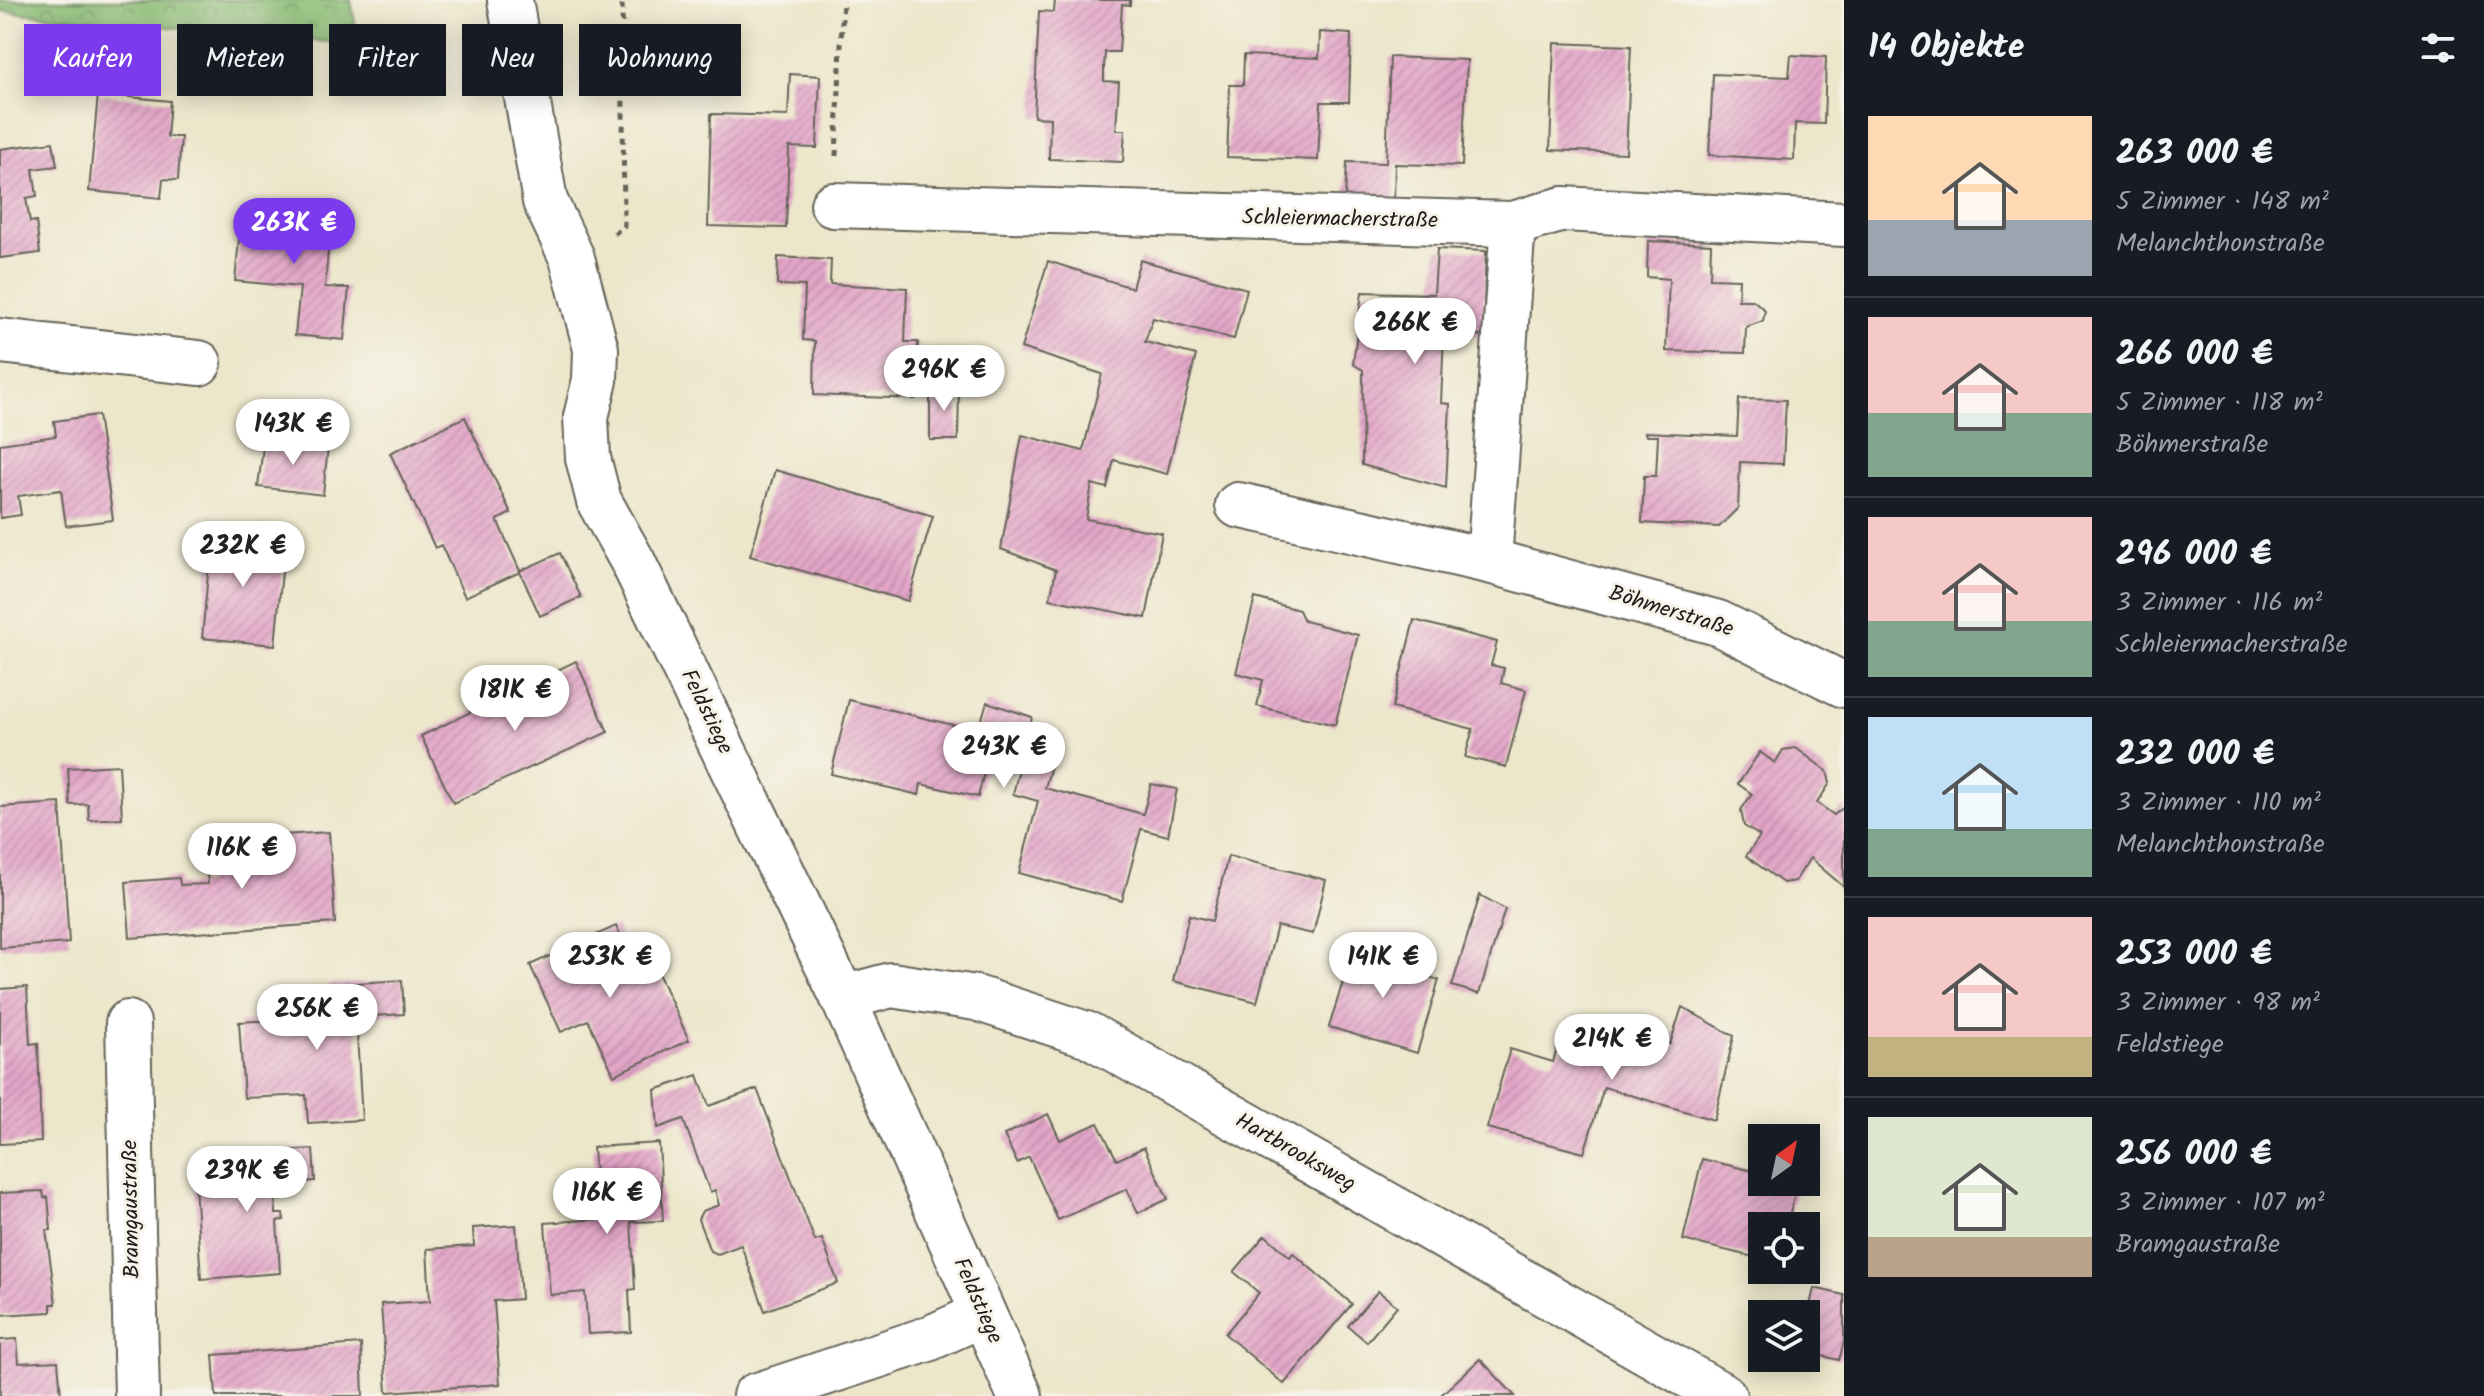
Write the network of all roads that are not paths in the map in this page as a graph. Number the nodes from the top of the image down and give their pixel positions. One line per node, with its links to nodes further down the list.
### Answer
1 (510, 0): 10 (street, Feldstiege)
2 (833, 205): 3 (street, Schleiermacherstraße)
3 (1513, 224): 4 (street, Schleiermacherstraße); 8 (street)
4 (1844, 224)
5 (0, 341): 6 (street)
6 (199, 363)
7 (1238, 505): 8 (street, Böhmerstraße)
8 (1489, 561): 9 (street, Böhmerstraße)
9 (1844, 685)
10 (843, 998): 12 (street, Feldstiege); 16 (street, Hartbrooksweg)
11 (128, 1023): 13 (street, Bramgaustraße)
12 (983, 1314): 14 (street); 15 (street, Feldstiege)
13 (137, 1396)
14 (755, 1396)
15 (1020, 1396)
16 (1724, 1396)

